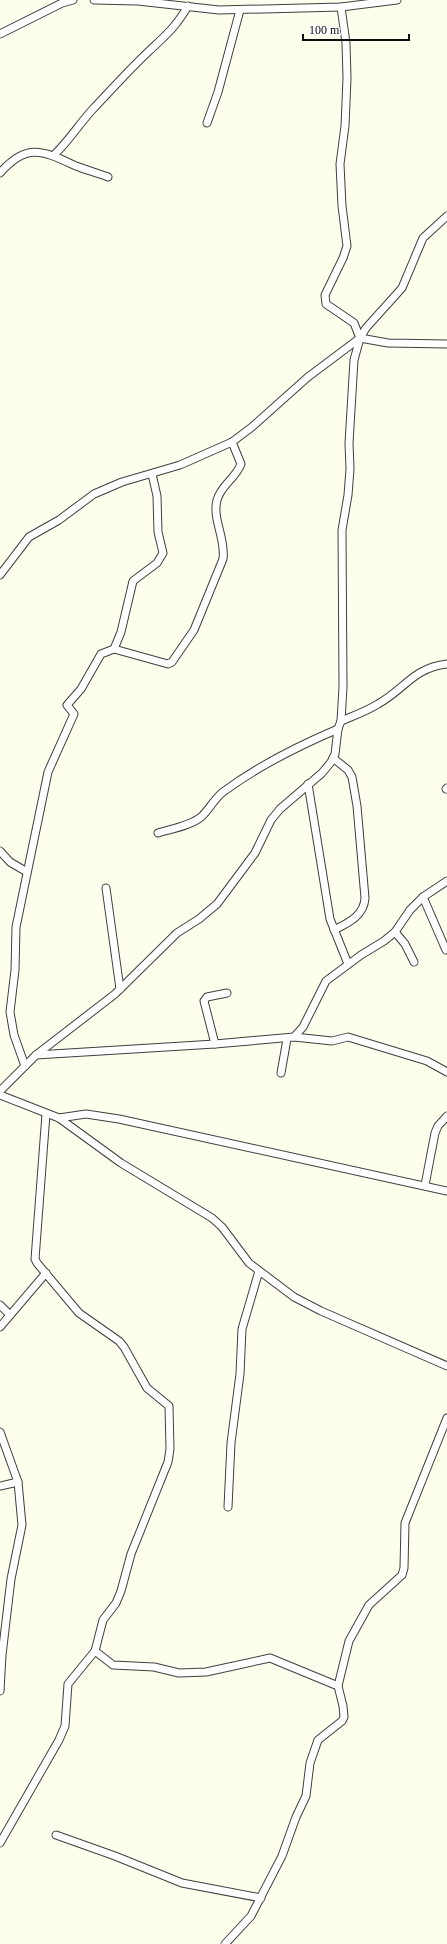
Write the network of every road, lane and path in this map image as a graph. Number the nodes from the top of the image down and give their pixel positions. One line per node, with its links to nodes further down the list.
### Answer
1 (73, 0): 9 (street)
2 (94, 0): 4 (street)
3 (397, 0): 7 (street)
4 (102, 1): 5 (street)
5 (138, 1): 6 (street)
6 (188, 6): 8 (street); 11 (street)
7 (341, 7): 8 (street); 15 (street)
8 (240, 10): 10 (street)
9 (0, 34)
10 (207, 123)
11 (54, 155): 12 (street); 13 (street)
12 (0, 173)
13 (108, 176)
14 (447, 216): 15 (street)
15 (360, 338): 16 (street); 17 (street); 22 (street)
16 (447, 344)
17 (232, 442): 18 (street); 20 (street)
18 (152, 474): 19 (street); 20 (street)
19 (0, 575)
20 (114, 649): 28 (street)
21 (447, 664): 22 (street)
22 (341, 721): 23 (street)
23 (338, 729): 24 (street); 26 (street)
24 (333, 758): 25 (street); 32 (street)
25 (308, 784): 32 (street); 37 (street)
26 (158, 833)
27 (0, 851): 28 (street)
28 (27, 872): 42 (street)
29 (447, 881): 31 (street)
30 (106, 888): 37 (street)
31 (423, 897): 33 (street); 34 (street)
32 (334, 930): 36 (street)
33 (395, 932): 35 (street); 36 (street)
34 (446, 950)
35 (414, 962)
36 (348, 964): 39 (street)
37 (120, 989): 41 (street)
38 (227, 993): 40 (street)
39 (290, 1038): 40 (street); 43 (street); 44 (street)
40 (215, 1044): 41 (street)
41 (36, 1055): 42 (street)
42 (25, 1066): 45 (street)
43 (447, 1072)
44 (281, 1073)
45 (0, 1091)
46 (0, 1095): 47 (street)
47 (46, 1114): 49 (street); 53 (street)
48 (447, 1116): 50 (street)
49 (59, 1118): 50 (street); 52 (street)
50 (425, 1185): 51 (street)
51 (447, 1191)
52 (259, 1271): 57 (street); 62 (street)
53 (46, 1273): 55 (street); 63 (street)
54 (0, 1305): 55 (street)
55 (10, 1315): 56 (street)
56 (0, 1327)
57 (447, 1366)
58 (447, 1418): 64 (street)
59 (0, 1432): 60 (street)
60 (18, 1482): 61 (street); 65 (street)
61 (0, 1486)
62 (228, 1507)
63 (95, 1651): 64 (street); 67 (street)
64 (338, 1686): 68 (street)
65 (0, 1691)
66 (56, 1835): 68 (street)
67 (0, 1843)
68 (262, 1898): 69 (street)
69 (225, 1944)

